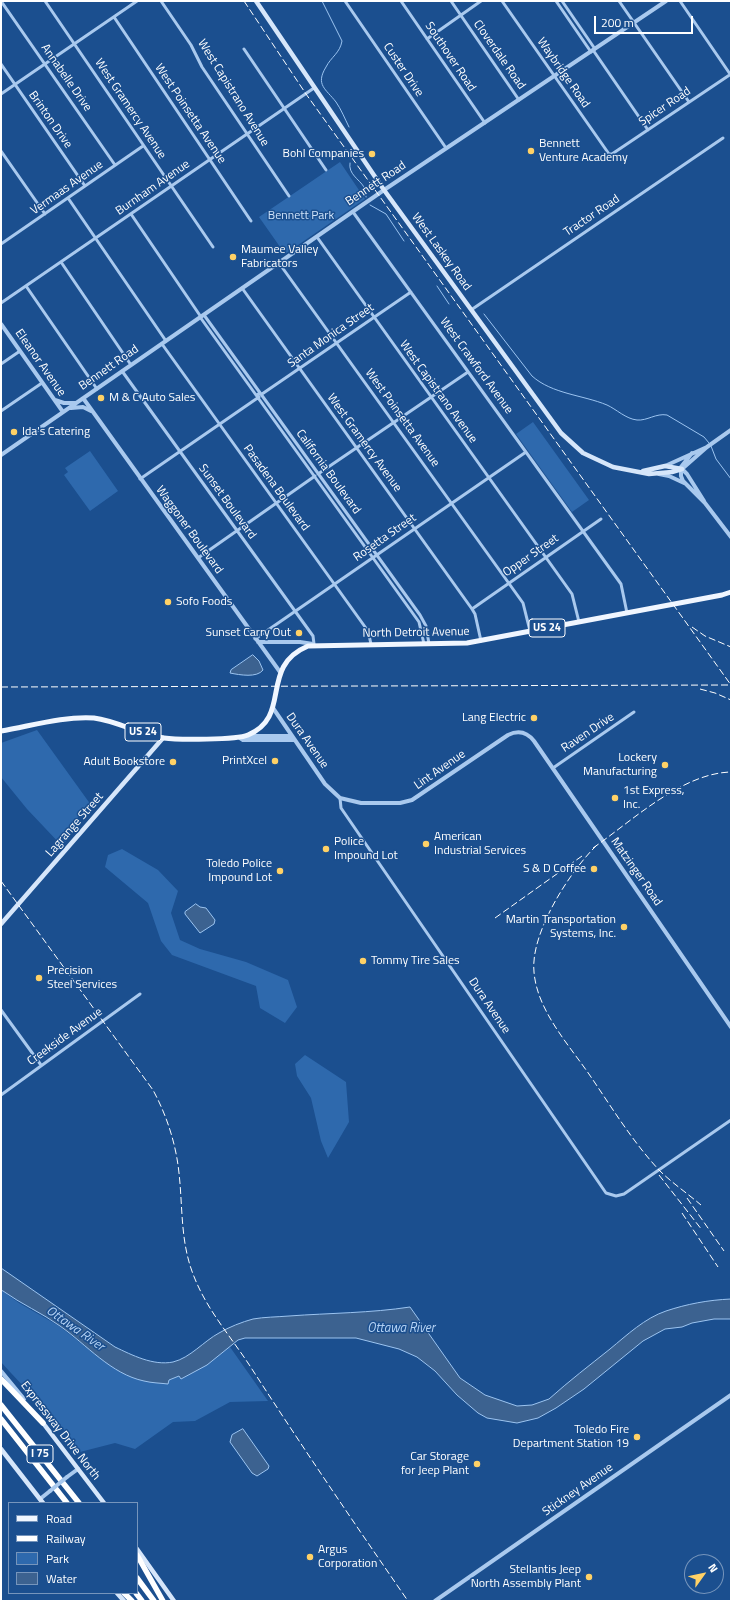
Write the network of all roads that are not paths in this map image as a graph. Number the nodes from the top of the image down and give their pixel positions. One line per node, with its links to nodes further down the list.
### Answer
1 (2, 1): 24 (street, Annabelle Drive)
2 (45, 1): 20 (street, West Gramercy Avenue)
3 (137, 1): 17 (street)
4 (161, 1): 35 (street, West Capistrano Avenue)
5 (256, 1): 28 (main road, West Laskey Road)
6 (345, 1): 38 (street, Custer Drive)
7 (401, 1): 19 (street, Southover Road)
8 (451, 1): 16 (street, Cloverdale Road)
9 (481, 1): 16 (street)
10 (502, 1): 26 (street, Waybridge Road)
11 (556, 1): 22 (street)
12 (562, 1): 22 (street)
13 (619, 1): 18 (street)
14 (666, 1): 18 (street, Bennett Road)
15 (680, 1): 25 (street)
16 (460, 15): 19 (street); 30 (street, Cloverdale Road)
17 (114, 17): 20 (street); 41 (street, West Poinsetta Avenue)
18 (634, 22): 22 (street, Bennett Road); 31 (street)
19 (427, 39): 33 (street, Southover Road)
20 (75, 44): 24 (street); 37 (street, West Gramercy Avenue)
21 (244, 49): 32 (street)
22 (593, 50): 26 (street, Bennett Road); 34 (street)
23 (1, 64): 27 (street, Brinton Drive)
24 (45, 64): 27 (street); 42 (street, Annabelle Drive)
25 (731, 74): 31 (street, Spicer Road)
26 (554, 76): 30 (street, Bennett Road); 40 (street, Waybridge Road)
27 (15, 84): 29 (street); 44 (street, Brinton Drive)
28 (314, 88): 32 (street, Burnham Avenue); 46 (main road, West Laskey Road)
29 (1, 94)
30 (519, 100): 33 (street, Bennett Road)
31 (689, 102): 34 (street, Spicer Road)
32 (284, 109): 35 (street, Burnham Avenue); 43 (street)
33 (484, 123): 38 (street, Bennett Road)
34 (648, 130): 40 (street, Spicer Road)
35 (247, 134): 41 (street, Burnham Avenue); 47 (street, West Capistrano Avenue)
36 (723, 138): 63 (street, Tractor Road)
37 (143, 146): 42 (street, Vermaas Avenue); 45 (street, West Gramercy Avenue)
38 (446, 148): 46 (street, Bennett Road)
39 (1, 151): 50 (street)
40 (609, 154)
41 (210, 160): 45 (street, Burnham Avenue); 52 (street, West Poinsetta Avenue)
42 (115, 165): 44 (street, Vermaas Avenue)
43 (326, 170)
44 (85, 186): 48 (street, Vermaas Avenue)
45 (171, 187): 51 (street, Burnham Avenue); 56 (street, West Gramercy Avenue)
46 (384, 190): 49 (street, Bennett Road); 63 (main road, West Laskey Road)
47 (289, 196)
48 (68, 198): 50 (street, Vermaas Avenue); 54 (street)
49 (353, 212): 53 (street, Bennett Road); 61 (street, West Crawford Avenue)
50 (45, 214): 55 (street, Vermaas Avenue)
51 (131, 214): 54 (street, Burnham Avenue); 64 (street, California Boulevard)
52 (251, 221)
53 (317, 237): 58 (street, Bennett Road); 65 (street, West Capistrano Avenue)
54 (96, 238): 57 (street, Burnham Avenue); 67 (street)
55 (1, 244)
56 (213, 248)
57 (61, 262): 59 (street, Burnham Avenue); 74 (street)
58 (280, 263): 60 (street, Bennett Road); 68 (street, West Poinsetta Avenue)
59 (26, 286): 62 (street, Burnham Avenue); 79 (street)
60 (242, 288): 64 (street, Bennett Road); 75 (street, West Gramercy Avenue)
61 (411, 292): 65 (street, Santa Monica Street); 77 (street, West Crawford Avenue)
62 (1, 303)
63 (470, 310): 103 (main road, West Laskey Road)
64 (202, 316): 67 (street, Bennett Road); 71 (street, California Boulevard); 72 (street, California Boulevard)
65 (374, 318): 68 (street, Santa Monica Street); 82 (street, West Capistrano Avenue)
66 (1, 324): 70 (street, Eleanor Avenue)
67 (166, 341): 69 (street, Bennett Road)
68 (337, 343): 75 (street, Santa Monica Street); 90 (street, West Poinsetta Avenue)
69 (162, 344): 74 (street, Bennett Road); 91 (street, Pasadena Boulevard)
70 (20, 351): 73 (street); 78 (street, Eleanor Avenue)
71 (234, 355): 72 (street); 80 (street, California Boulevard)
72 (230, 358): 81 (street, California Boulevard)
73 (1, 364)
74 (131, 365): 76 (street, Bennett Road)
75 (299, 369): 80 (street, Santa Monica Street); 96 (street, West Gramercy Avenue)
76 (122, 371): 79 (street, Bennett Road); 97 (street, Sunset Boulevard)
77 (468, 372): 82 (street); 98 (street, West Crawford Avenue)
78 (42, 383): 84 (street, Eleanor Avenue); 87 (street)
79 (97, 389): 83 (street, Bennett Road)
80 (262, 394): 81 (street, Santa Monica Street); 93 (street, California Boulevard)
81 (258, 397): 91 (street, Santa Monica Street); 94 (street, California Boulevard)
82 (431, 397): 90 (street); 107 (street, West Capistrano Avenue)
83 (83, 398): 85 (street, Bennett Road); 89 (street, Waggoner Boulevard)
84 (53, 399): 85 (street); 88 (street, Eleanor Avenue)
85 (76, 403): 86 (street, Bennett Road)
86 (67, 409): 88 (street, Bennett Road); 89 (street)
87 (1, 411)
88 (63, 412): 100 (street, Bennett Road)
89 (94, 413): 108 (street, Waggoner Boulevard)
90 (394, 423): 96 (street); 110 (street, West Poinsetta Avenue)
91 (219, 424): 97 (street, Santa Monica Street); 112 (street, Pasadena Boulevard)
92 (731, 430): 95 (street)
93 (290, 434): 94 (street); 105 (street, California Boulevard)
94 (286, 437): 106 (street, California Boulevard)
95 (707, 447): 99 (street); 102 (street)
96 (357, 449): 105 (street); 116 (street, West Gramercy Avenue)
97 (180, 451): 108 (street, Santa Monica Street); 117 (street, Sunset Boulevard)
98 (526, 452): 107 (street, Rosetta Street); 118 (street, West Crawford Avenue)
99 (692, 453): 101 (street); 102 (street)
100 (1, 455)
101 (665, 466): 102 (main road, West Laskey Road); 103 (main road, West Laskey Road)
102 (681, 469): 104 (main road, West Laskey Road); 109 (street); 111 (street)
103 (643, 471): 104 (main road, West Laskey Road)
104 (656, 474): 109 (street, West Laskey Road)
105 (319, 475): 106 (street); 113 (street, California Boulevard)
106 (315, 477): 112 (street); 114 (street, California Boulevard)
107 (489, 477): 110 (street, Rosetta Street); 122 (street, West Capistrano Avenue)
108 (140, 479): 123 (street, Waggoner Boulevard)
109 (686, 485): 111 (street)
110 (452, 503): 116 (street, Rosetta Street); 124 (street, West Poinsetta Avenue)
111 (705, 503): 119 (street)
112 (277, 504): 117 (street); 125 (street, Pasadena Boulevard)
113 (348, 515): 114 (street); 120 (street, California Boulevard)
114 (344, 518): 121 (street, California Boulevard)
115 (601, 519): 118 (street, Opper Street)
116 (414, 529): 120 (street, Rosetta Street); 131 (street, West Gramercy Avenue)
117 (237, 531): 123 (street); 132 (street, Sunset Boulevard)
118 (583, 532): 122 (street, Opper Street); 133 (street, West Crawford Avenue)
119 (731, 537)
120 (377, 555): 121 (street, Rosetta Street); 129 (street, California Boulevard)
121 (373, 557): 125 (street, Rosetta Street); 130 (street, California Boulevard)
122 (546, 557): 124 (street, Opper Street); 134 (street, West Capistrano Avenue)
123 (198, 558): 136 (street, Waggoner Boulevard)
124 (509, 583): 131 (street, Opper Street); 135 (street, West Poinsetta Avenue)
125 (334, 584): 132 (street, Rosetta Street); 139 (street, Pasadena Boulevard)
126 (731, 592): 127 (main road, US 24)
127 (722, 595): 128 (main road, North Detroit Avenue); 133 (main road, North Detroit Avenue / US 24)
128 (731, 596)
129 (409, 600): 130 (street); 140 (street, California Boulevard)
130 (405, 603): 140 (street, California Boulevard)
131 (472, 609): 137 (street, West Gramercy Avenue)
132 (296, 612): 136 (street, Rosetta Street); 138 (street, Sunset Boulevard)
133 (627, 613): 134 (main road, North Detroit Avenue / US 24)
134 (579, 622): 135 (main road, North Detroit Avenue / US 24)
135 (530, 631): 137 (main road, North Detroit Avenue / US 24)
136 (256, 641): 138 (street, North Detroit Avenue); 141 (street, Waggoner Boulevard)
137 (481, 641): 140 (main road, North Detroit Avenue / US 24)
138 (314, 644): 139 (main road, North Detroit Avenue / US 24); 141 (main road, North Detroit Avenue / US 24)
139 (371, 644): 140 (main road, North Detroit Avenue / US 24)
140 (426, 644)
141 (280, 672): 142 (main road, North Detroit Avenue / US 24)
142 (273, 708): 146 (main road, North Detroit Avenue / US 24); 147 (street, Dura Avenue)
143 (634, 712): 151 (street, Raven Drive)
144 (1, 732): 148 (main road, North Detroit Avenue / US 24)
145 (521, 732): 151 (street, Matzinger Road); 152 (street, Lint Avenue)
146 (246, 736): 147 (street); 149 (main road, North Detroit Avenue / US 24)
147 (292, 736): 150 (street, Dura Avenue)
148 (163, 738): 149 (main road, North Detroit Avenue / US 24); 153 (main road, Lagrange Street)
149 (240, 738): 150 (street)
150 (295, 740): 152 (street, Dura Avenue)
151 (552, 768): 156 (street, Matzinger Road)
152 (340, 798): 159 (street, Dura Avenue)
153 (1, 924)
154 (140, 994): 157 (street, Creekside Avenue)
155 (1, 1010): 157 (street)
156 (731, 1027)
157 (41, 1065): 158 (street, Creekside Avenue)
158 (1, 1095)
159 (731, 1120)
160 (1, 1371): 165 (street, Expressway Drive North)
161 (1, 1379): 165 (highway)
162 (731, 1395): 179 (street, Stickney Avenue)
163 (1, 1405): 171 (highway, I 75)
164 (1, 1419): 170 (highway, I 75)
165 (43, 1423): 168 (main road, Expressway Drive North)
166 (1, 1449): 167 (main road)
167 (3, 1456): 169 (main road)
168 (78, 1469): 169 (street, bridge); 172 (main road, Expressway Drive North)
169 (41, 1501)
170 (66, 1502)
171 (78, 1502)
172 (103, 1502)
173 (138, 1550): 178 (main road)
174 (138, 1558): 177 (highway)
175 (138, 1579): 176 (highway)
176 (154, 1601)
177 (164, 1601)
178 (174, 1601)
179 (435, 1601)

